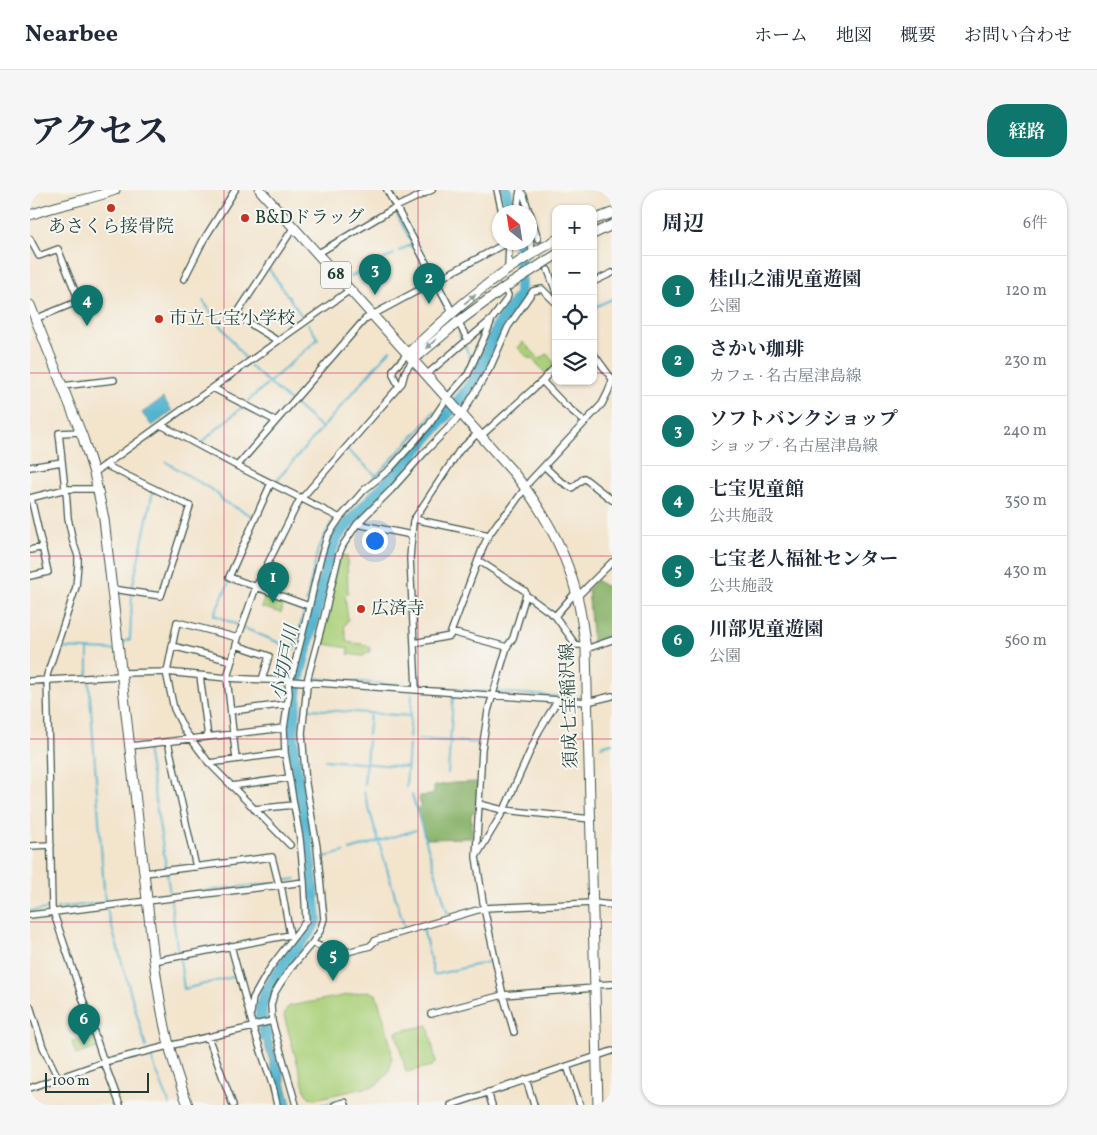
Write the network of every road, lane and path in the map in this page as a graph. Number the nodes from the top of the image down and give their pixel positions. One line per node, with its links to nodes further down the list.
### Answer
1 (115, 190): 13 (main road)
2 (235, 190): 31 (street)
3 (387, 190): 11 (street)
4 (432, 190): 11 (street)
5 (497, 190): 8 (street)
6 (521, 190): 9 (street); 10 (street)
7 (262, 191): 16 (main road, 68)
8 (500, 205)
9 (518, 205)
10 (527, 205)
11 (396, 206): 25 (street); 33 (street)
12 (612, 213): 14 (main road)
13 (30, 215)
14 (597, 219)
15 (612, 225): 17 (main road)
16 (294, 227): 25 (main road, 68); 44 (street)
17 (597, 232)
18 (537, 235): 19 (street)
19 (538, 238)
20 (30, 239): 41 (street)
21 (552, 242): 26 (main road)
22 (493, 250): 33 (street)
23 (509, 250): 28 (street)
24 (530, 250): 26 (street)
25 (317, 254): 36 (main road, 68)
26 (530, 255): 28 (main road)
27 (552, 257): 35 (main road)
28 (510, 268): 40 (main road, one-way to 28)
29 (548, 270): 34 (street)
30 (612, 273): 32 (street)
31 (184, 279)
32 (597, 280)
33 (435, 281): 39 (street); 40 (street)
34 (552, 281)
35 (507, 285): 40 (main road); 42 (street)
36 (350, 290): 39 (main road, 68); 44 (street)
37 (552, 298): 57 (street)
38 (30, 305): 41 (main road)
39 (372, 315): 45 (main road, 68); 58 (street)
40 (455, 318): 43 (street); 45 (main road)
41 (35, 319): 52 (main road)
42 (492, 319): 43 (street); 56 (street)
43 (468, 340): 48 (street)
44 (278, 341): 54 (street)
45 (410, 357): 48 (main road, 須成七宝稲沢線); 53 (street); 53 (street)
46 (597, 359): 50 (street)
47 (552, 370): 51 (street)
48 (426, 375): 56 (main road, 須成七宝稲沢線)
49 (114, 380): 52 (street)
50 (612, 380): 55 (street)
51 (542, 381): 59 (street); 62 (street)
52 (62, 386): 61 (main road)
53 (399, 386): 74 (street)
54 (213, 388): 58 (street); 60 (street)
55 (610, 394): 59 (street)
56 (448, 399): 57 (main road, 須成七宝稲沢線); 76 (street)
57 (461, 413): 62 (main road, 須成七宝稲沢線); 80 (street)
58 (276, 421): 65 (street)
59 (585, 422): 66 (street)
60 (160, 425): 64 (street); 65 (street)
61 (81, 432): 63 (street); 68 (main road)
62 (479, 434): 70 (main road, 須成七宝稲沢線); 77 (street)
63 (62, 462): 67 (street); 71 (street)
64 (105, 465): 68 (street); 89 (street)
65 (237, 466): 69 (street)
66 (544, 466): 70 (street); 75 (street)
67 (30, 467)
68 (94, 472): 72 (main road)
69 (271, 483): 74 (street); 88 (street)
70 (526, 487): 82 (street); 90 (main road, 須成七宝稲沢線)
71 (65, 489): 72 (street); 73 (street); 107 (street)
72 (98, 490): 89 (main road)
73 (31, 498): 78 (street)
74 (302, 498): 76 (street); 88 (street)
75 (612, 500)
76 (340, 518): 92 (street)
77 (414, 519): 81 (street); 82 (street)
78 (37, 522): 79 (street); 83 (street)
79 (30, 524)
80 (357, 524): 81 (street); 111 (street)
81 (412, 535): 97 (street)
82 (489, 535): 85 (street)
83 (43, 547): 84 (street); 87 (street)
84 (30, 550)
85 (478, 560): 91 (street); 94 (street)
86 (612, 562): 90 (street)
87 (30, 576)
88 (256, 586): 92 (street); 95 (street)
89 (112, 589): 104 (main road)
90 (577, 594): 93 (street); 101 (main road, 須成七宝稲沢線)
91 (526, 595): 93 (street); 100 (street)
92 (310, 606): 110 (street)
93 (555, 616): 101 (street)
94 (451, 632): 97 (street); 100 (street)
95 (238, 638): 98 (street); 99 (street)
96 (612, 640): 101 (street)
97 (414, 643): 112 (street)
98 (236, 645): 102 (street); 108 (street)
99 (172, 646): 102 (street); 103 (street)
100 (507, 647): 113 (street)
101 (586, 647): 116 (main road, 須成七宝稲沢線)
102 (232, 661): 106 (street)
103 (167, 672): 104 (street); 105 (street); 122 (street)
104 (121, 674): 107 (street); 124 (main road)
105 (200, 676): 106 (street); 121 (street)
106 (227, 678): 108 (street); 118 (street)
107 (47, 680): 109 (street); 135 (street)
108 (262, 680): 110 (street)
109 (30, 681)
110 (289, 681): 111 (street); 117 (street)
111 (306, 682): 112 (street); 150 (street)
112 (416, 690): 113 (street)
113 (493, 696): 115 (street); 130 (street)
114 (612, 696): 116 (street)
115 (557, 701): 116 (street); 133 (street)
116 (587, 702): 134 (main road, 須成七宝稲沢線)
117 (287, 704): 118 (street); 119 (street)
118 (231, 711): 120 (street)
119 (284, 728): 120 (street); 125 (street)
120 (234, 734): 121 (street); 126 (street)
121 (208, 737): 122 (street)
122 (192, 739): 123 (street); 127 (street)
123 (168, 742): 124 (street); 139 (street)
124 (130, 746): 140 (main road)
125 (285, 753): 126 (street); 128 (street)
126 (236, 759): 127 (street)
127 (209, 762): 129 (street)
128 (289, 778): 129 (street); 131 (street)
129 (232, 786): 132 (street)
130 (479, 804): 133 (street); 138 (street)
131 (294, 805): 132 (street); 141 (street)
132 (254, 809): 136 (street)
133 (503, 810): 134 (street); 138 (street)
134 (591, 819): 144 (main road, 須成七宝稲沢線)
135 (51, 845): 137 (street); 147 (street)
136 (290, 845)
137 (30, 846)
138 (476, 857): 146 (street)
139 (196, 867): 140 (street); 142 (street)
140 (145, 873): 143 (main road)
141 (304, 882): 142 (street); 149 (street)
142 (280, 885): 143 (street); 149 (street)
143 (147, 901): 147 (street); 152 (main road)
144 (593, 903): 145 (street); 146 (street); 154 (main road, 須成七宝稲沢線)
145 (612, 905)
146 (484, 908): 150 (street); 155 (street)
147 (54, 912): 148 (street); 167 (street)
148 (30, 915)
149 (292, 936): 151 (street); 158 (street)
150 (312, 943): 159 (street)
151 (231, 946): 152 (street); 158 (street)
152 (154, 961): 164 (main road)
153 (612, 984): 154 (street)
154 (595, 986): 155 (street); 166 (main road, 須成七宝稲沢線)
155 (503, 995): 157 (street); 162 (street)
156 (30, 1006): 160 (street)
157 (431, 1014)
158 (250, 1017): 161 (street)
159 (270, 1021): 161 (street); 177 (street)
160 (33, 1024): 169 (street)
161 (254, 1026): 163 (street); 176 (street)
162 (514, 1032)
163 (208, 1037): 164 (street); 175 (street)
164 (168, 1046): 167 (street); 174 (main road)
165 (612, 1050): 166 (street)
166 (596, 1056): 168 (street); 184 (main road, 須成七宝稲沢線)
167 (104, 1062): 169 (street); 173 (street)
168 (567, 1066): 170 (street); 183 (street)
169 (58, 1078): 171 (street)
170 (526, 1080): 172 (street); 182 (street)
171 (30, 1088)
172 (488, 1092): 180 (street); 181 (street)
173 (120, 1105)
174 (188, 1105)
175 (233, 1105)
176 (276, 1105)
177 (296, 1105)
178 (335, 1105): 179 (street)
179 (346, 1105)
180 (451, 1105)
181 (492, 1105)
182 (534, 1105)
183 (580, 1105)
184 (598, 1105)

